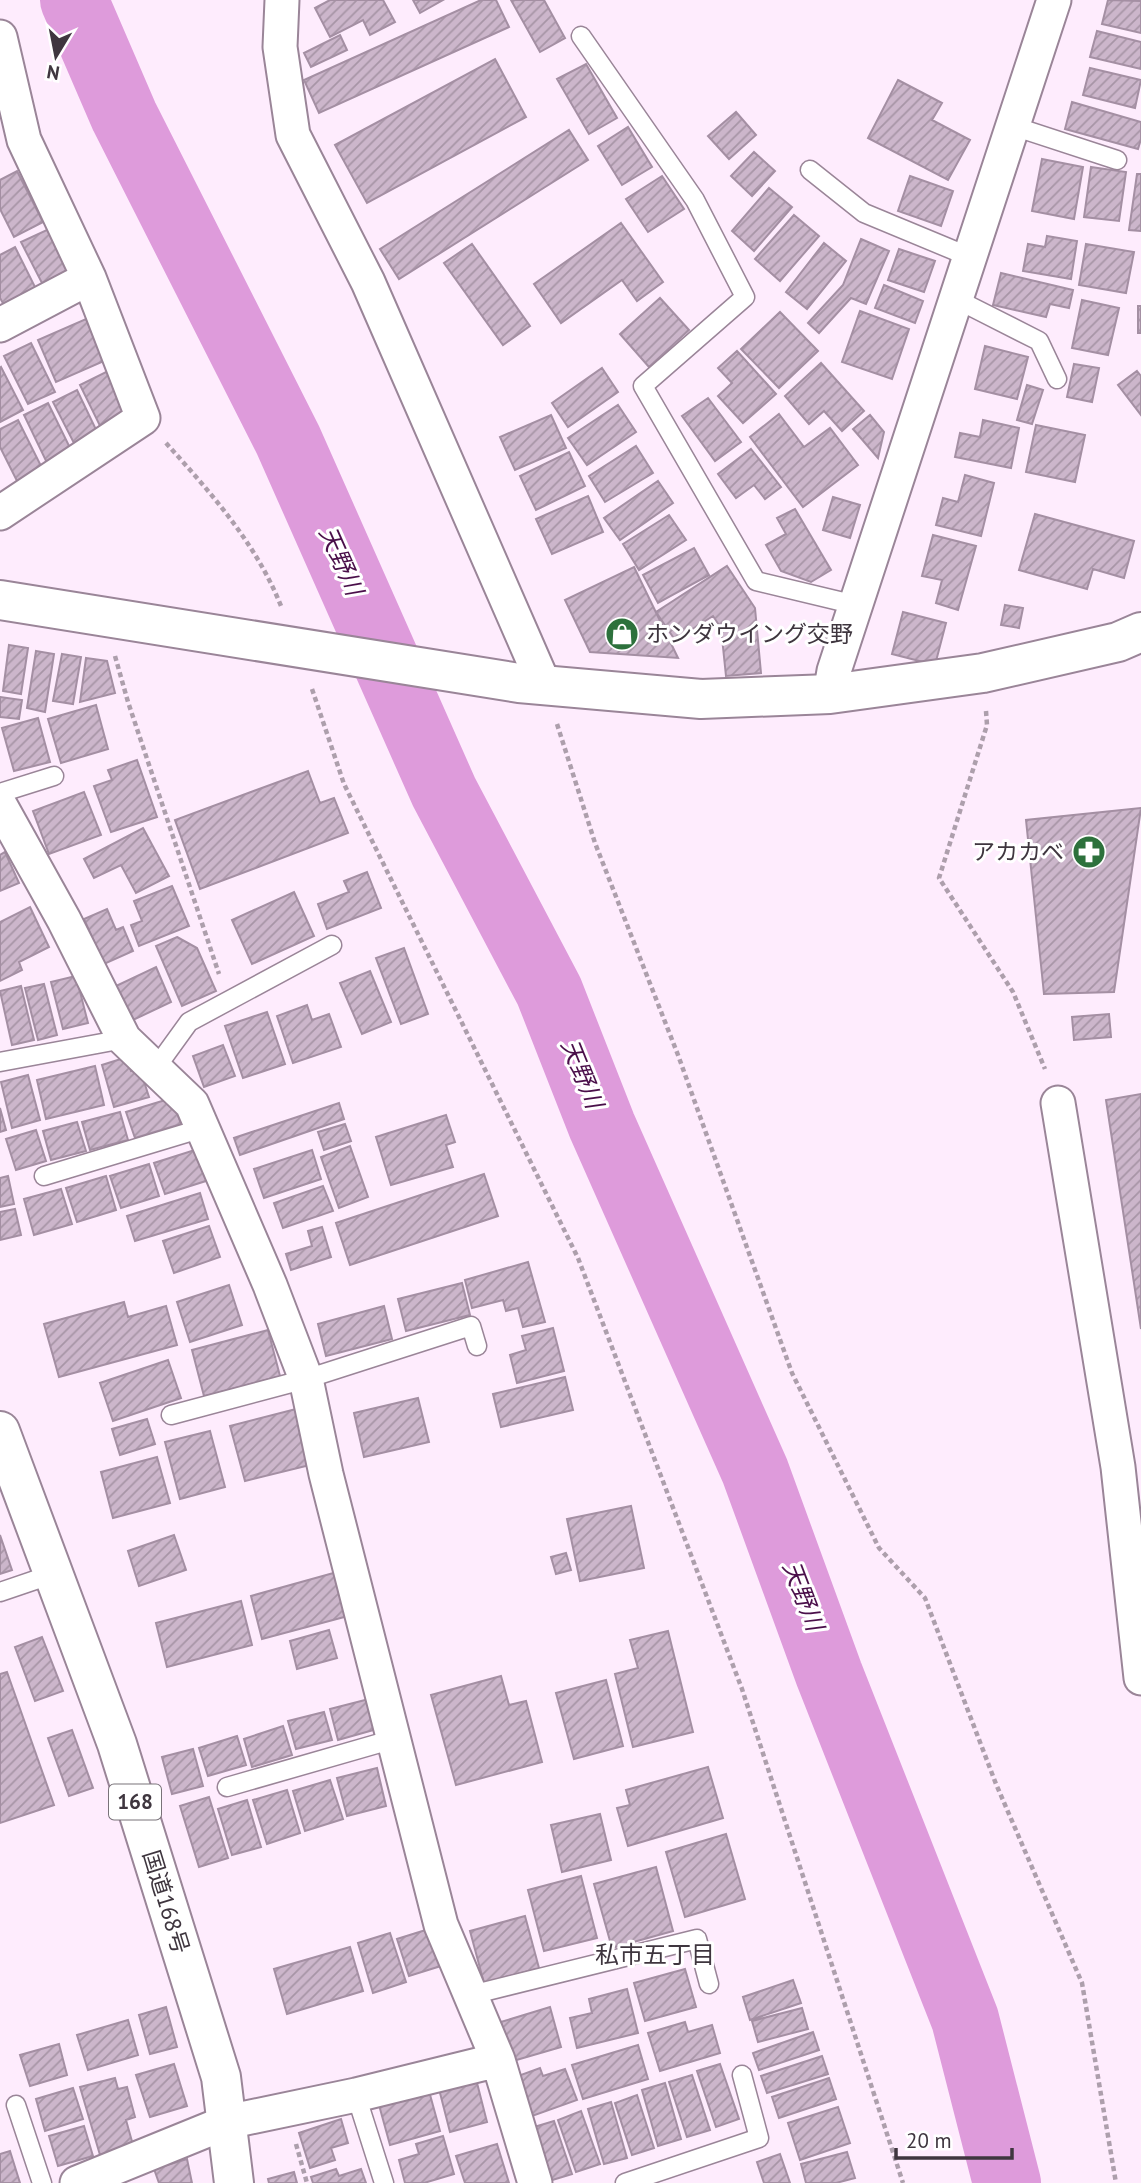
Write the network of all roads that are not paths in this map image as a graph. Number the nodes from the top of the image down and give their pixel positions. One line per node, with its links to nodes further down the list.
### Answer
1 (282, 0): 18 (street)
2 (1054, 0): 5 (street)
3 (581, 36): 16 (lane)
4 (0, 37): 6 (street)
5 (1013, 126): 7 (lane); 9 (street)
6 (12, 147): 10 (street)
7 (1116, 160)
8 (810, 170): 9 (lane)
9 (970, 257): 11 (street)
10 (89, 278): 12 (street); 14 (street)
11 (956, 299): 13 (lane); 16 (street)
12 (0, 326)
13 (1057, 379)
14 (0, 513)
15 (0, 600): 18 (main road)
16 (856, 605): 19 (street)
17 (1141, 632): 19 (main road)
18 (532, 685): 19 (main road)
19 (830, 694)
20 (54, 776): 21 (lane)
21 (0, 793)
22 (0, 805): 24 (street)
23 (332, 945): 26 (lane)
24 (124, 1039): 25 (lane); 26 (street)
25 (0, 1062)
26 (155, 1069): 28 (street)
27 (1058, 1103): 36 (street)
28 (203, 1128): 29 (lane); 31 (street)
29 (44, 1176)
30 (477, 1346): 31 (lane)
31 (306, 1379): 32 (lane); 37 (street)
32 (171, 1415)
33 (0, 1431): 34 (main road, 国道168号 / 168)
34 (53, 1574): 35 (lane); 45 (main road, 国道168号 / 168)
35 (0, 1592)
36 (1141, 1678)
37 (394, 1739): 38 (lane); 40 (street)
38 (227, 1787)
39 (709, 1984): 40 (lane)
40 (471, 1995): 41 (street)
41 (498, 2060): 43 (street); 50 (street)
42 (742, 2075): 51 (lane)
43 (356, 2095): 45 (street); 49 (lane)
44 (16, 2105): 46 (lane)
45 (227, 2122): 47 (street); 48 (main road, 国道168号 / 168)
46 (41, 2183)
47 (77, 2183)
48 (234, 2183)
49 (384, 2183)
50 (535, 2183)
51 (625, 2183)

